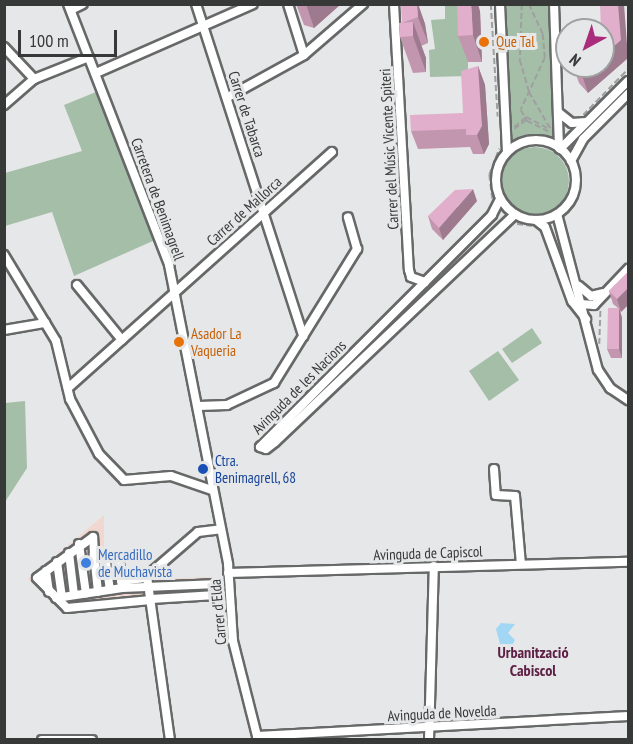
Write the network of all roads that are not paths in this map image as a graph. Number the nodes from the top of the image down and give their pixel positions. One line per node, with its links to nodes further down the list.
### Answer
1 (83, 4): 9 (street)
2 (196, 4): 10 (street, Carrer de Tabarca)
3 (253, 4): 10 (street)
4 (288, 4): 12 (street)
5 (363, 4): 12 (street)
6 (394, 4): 34 (street, Carrer del Músic Vicente Spiteri)
7 (500, 4): 24 (street)
8 (554, 4): 20 (street)
9 (69, 7): 13 (street, Carretera de Benimagrell)
10 (203, 23): 14 (street); 18 (street, Carrer de Tabarca)
11 (4, 47): 15 (street)
12 (304, 55): 18 (street)
13 (89, 57): 14 (street, Carretera de Benimagrell); 15 (street)
14 (96, 73): 38 (street, Carretera de Benimagrell)
15 (34, 79): 19 (street)
16 (628, 81): 21 (street)
17 (628, 94): 25 (street)
18 (228, 97): 27 (street, Carrer de Tabarca)
19 (4, 105)
20 (559, 113): 21 (street); 22 (street)
21 (587, 122): 22 (street)
22 (559, 148): 24 (street); 25 (street)
23 (332, 152): 27 (street, Carrer de Mallorca)
24 (507, 152): 26 (street)
25 (571, 161): 29 (street)
26 (500, 199): 28 (street); 34 (street, Avinguda de les Nacions)
27 (265, 211): 38 (street, Carrer de Mallorca); 45 (street, Carrer de Tabarca)
28 (515, 214): 31 (street); 34 (street, Avinguda de les Nacions)
29 (558, 214): 31 (street); 35 (street)
30 (348, 217): 45 (street)
31 (536, 220): 39 (street)
32 (4, 255): 42 (street)
33 (628, 269): 37 (street)
34 (425, 282)
35 (576, 283): 37 (street); 41 (street)
36 (77, 285): 46 (street)
37 (607, 291): 40 (street)
38 (175, 292): 46 (street, Carrer de Mallorca); 49 (street, Carretera de Benimagrell)
39 (571, 299): 41 (street); 43 (street)
40 (594, 305): 41 (street); 43 (street)
41 (584, 306): 43 (street)
42 (45, 323): 44 (street); 47 (street)
43 (591, 328): 48 (street)
44 (4, 330)
45 (303, 336): 49 (street)
46 (122, 340): 47 (street, Carrer de Mallorca)
47 (68, 388): 52 (street)
48 (628, 400)
49 (199, 406): 51 (street, Carretera de Benimagrell)
50 (494, 469): 60 (street)
51 (211, 481): 52 (street, Carrer d'Elda)
52 (212, 490): 53 (street, Carrer d'Elda)
53 (221, 530): 62 (street, Carrer d'Elda); 63 (street)
54 (79, 544): 55 (street); 56 (street); 66 (street)
55 (69, 553): 58 (street); 67 (street)
56 (94, 554): 57 (street); 65 (street)
57 (105, 555): 64 (street); 65 (street)
58 (57, 562): 68 (street); 68 (street)
59 (628, 562): 60 (street, Avinguda de Capiscol)
60 (521, 564): 61 (street, Avinguda de Capiscol)
61 (434, 566): 62 (street, Avinguda de Capiscol); 72 (street)
62 (228, 573): 73 (street, Carrer d'Elda)
63 (148, 582): 64 (street); 69 (street); 69 (street)
64 (122, 584): 65 (street)
65 (103, 591): 66 (street); 70 (street)
66 (86, 594): 67 (street)
67 (74, 595): 68 (street)
68 (59, 598): 70 (street)
69 (151, 600): 70 (street); 76 (street)
70 (104, 604)
71 (628, 716): 72 (street, Avinguda de Novelda)
72 (429, 726): 73 (street, Avinguda de Novelda); 77 (street)
73 (257, 738)
74 (42, 740): 75 (street)
75 (92, 740)
76 (170, 740)
77 (429, 740)

